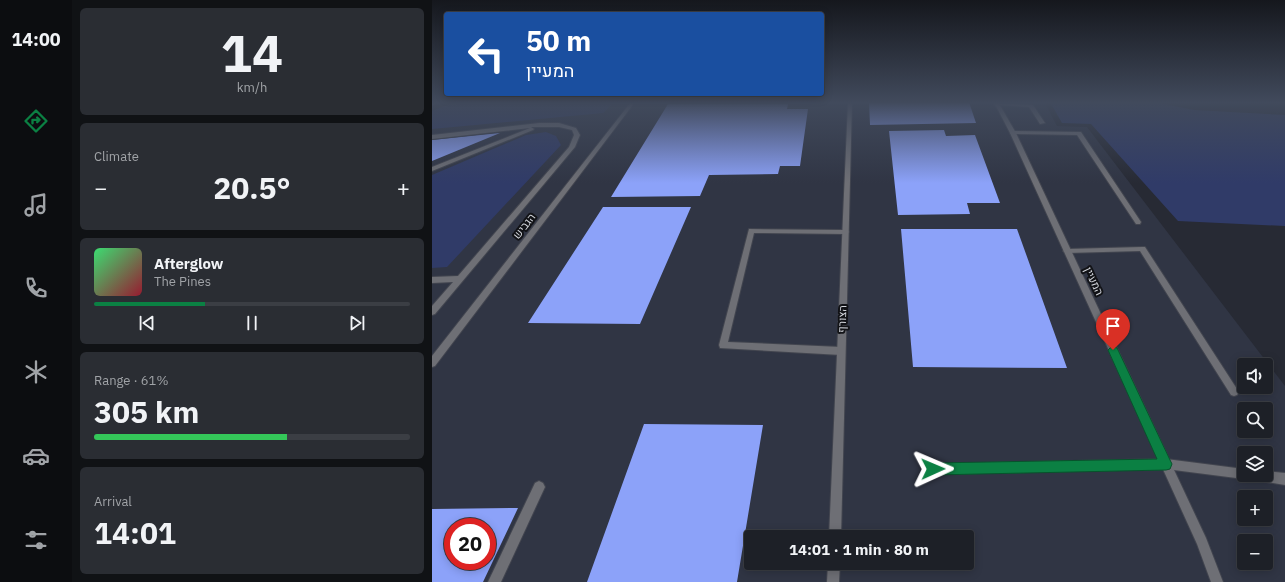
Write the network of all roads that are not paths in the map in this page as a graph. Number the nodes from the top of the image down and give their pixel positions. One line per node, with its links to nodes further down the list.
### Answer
1 (502, 129): 8 (street)
2 (529, 129): 9 (street)
3 (574, 129): 13 (street)
4 (612, 129): 17 (street, הגביש)
5 (849, 129): 11 (street, הצורף)
6 (1010, 129): 7 (street, המעיין)
7 (1012, 133): 10 (street); 12 (street, המעיין)
8 (432, 137)
9 (432, 170)
10 (1138, 222)
11 (845, 232): 16 (street, הצורף); 16 (street)
12 (1067, 251): 18 (street); 19 (street, המעיין)
13 (460, 278): 14 (street); 15 (street)
14 (432, 280)
15 (432, 312)
16 (841, 351): 25 (street, הצורף)
17 (432, 363)
18 (1234, 392)
19 (1166, 464): 20 (street); 21 (street); 29 (street, המעיין)
20 (933, 469)
21 (1237, 473)
22 (1273, 477): 23 (street)
23 (1285, 479)
24 (539, 487): 27 (street)
25 (835, 530)
26 (834, 570): 28 (street)
27 (494, 582)
28 (833, 582)
29 (1217, 582)

